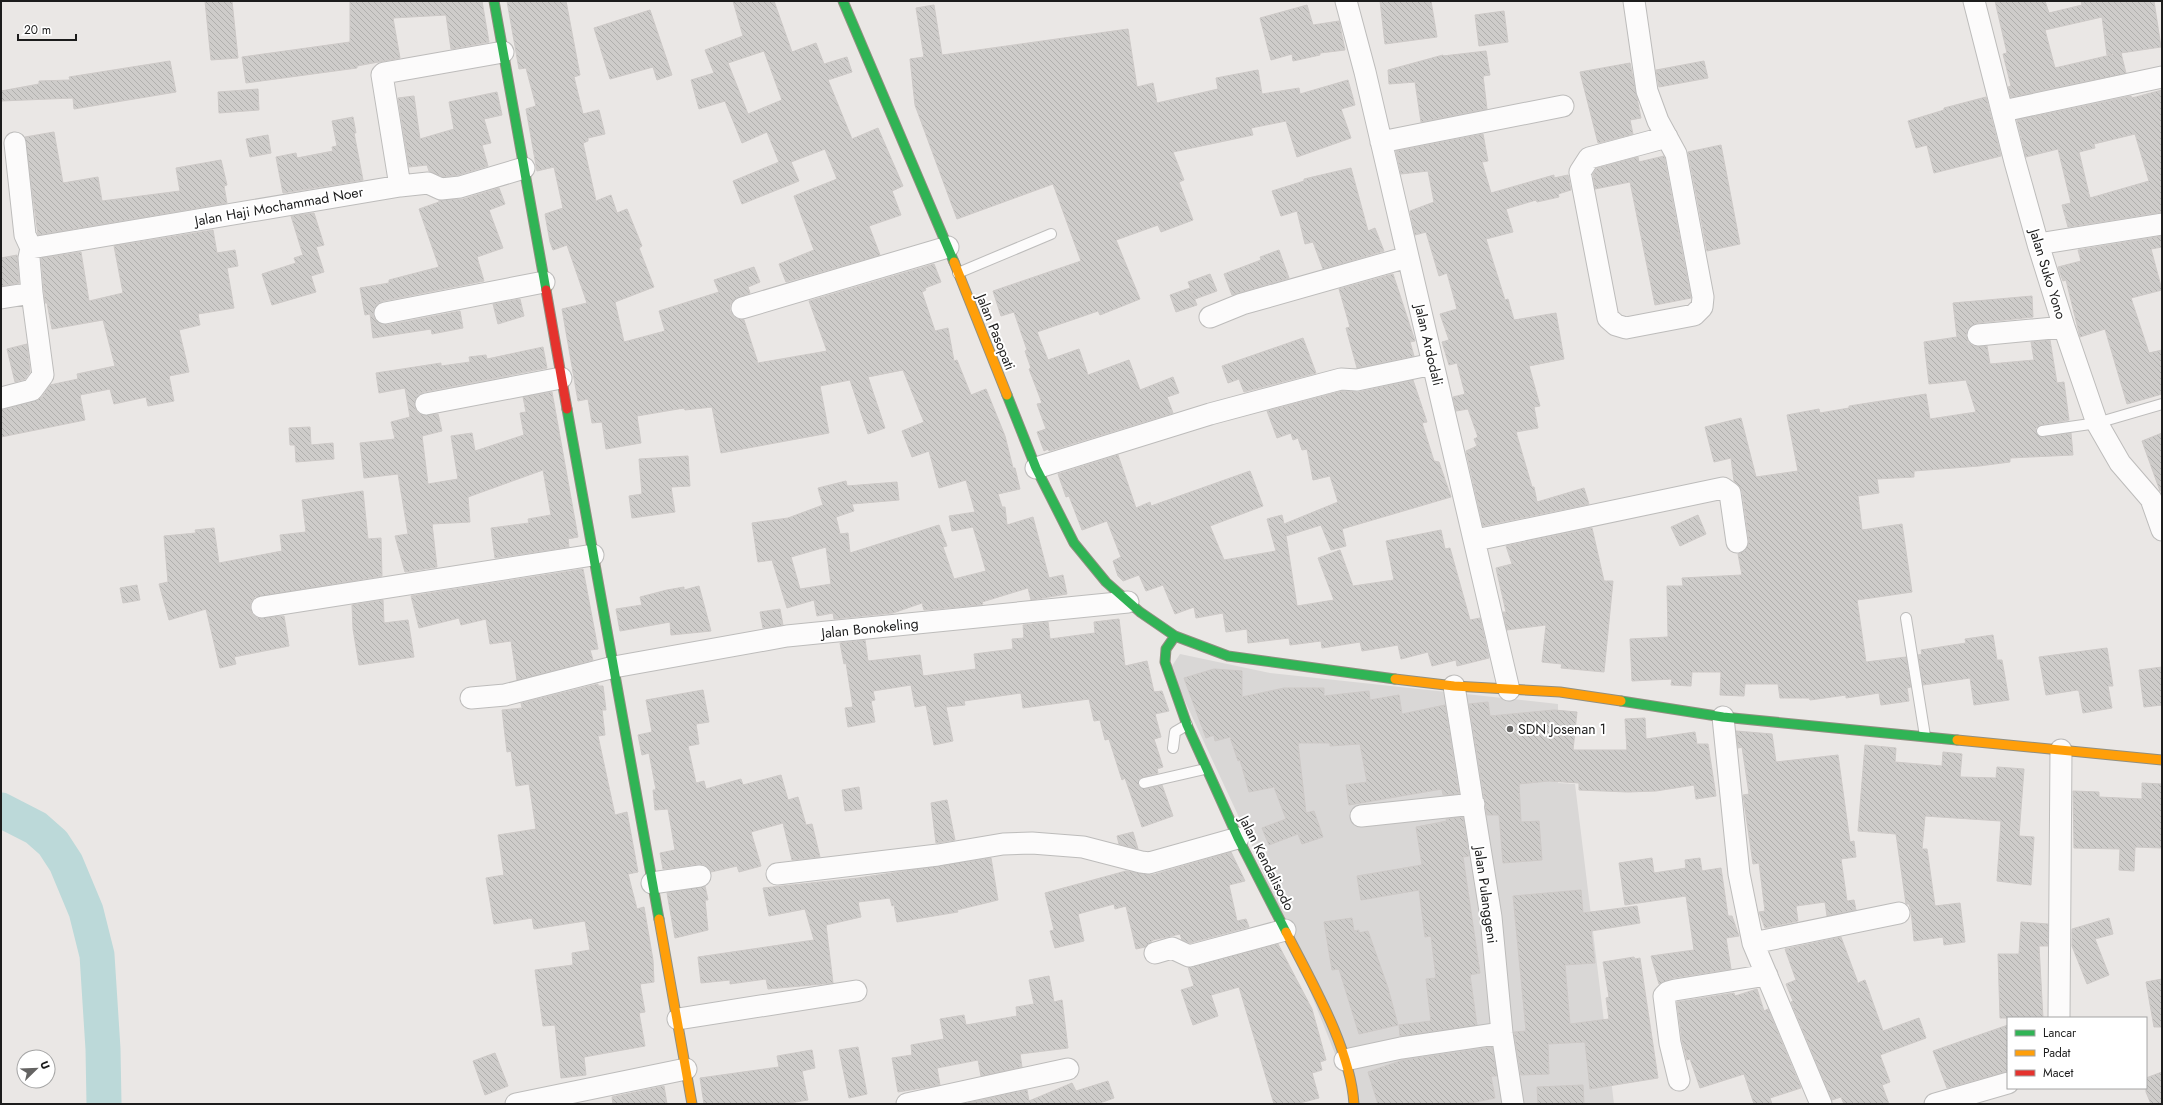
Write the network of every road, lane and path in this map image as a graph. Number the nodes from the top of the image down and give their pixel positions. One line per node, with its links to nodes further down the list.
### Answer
1 (494, 1): 6 (street)
2 (843, 1): 18 (street, Jalan Pasopati)
3 (1346, 1): 11 (street, Jalan Ardodali)
4 (1634, 1): 10 (street)
5 (1974, 1): 9 (street, Jalan Suko Yono)
6 (503, 52): 13 (street); 14 (street)
7 (2162, 77): 9 (street)
8 (1563, 106): 11 (street)
9 (2003, 111): 17 (street, Jalan Suko Yono)
10 (1667, 137): 10 (street)
11 (1381, 142): 20 (street, Jalan Ardodali)
12 (15, 143): 19 (street)
13 (524, 168): 14 (street, Jalan Haji Mochammad Noer); 22 (street)
14 (400, 186): 19 (street, Jalan Haji Mochammad Noer)
15 (2162, 224): 17 (street)
16 (1051, 234): 21 (lane)
17 (2038, 244): 28 (street, Jalan Suko Yono)
18 (948, 247): 21 (street, Jalan Pasopati); 25 (street)
19 (31, 248): 23 (street)
20 (1408, 257): 27 (street); 30 (street, Jalan Ardodali)
21 (958, 273): 37 (street, Jalan Pasopati)
22 (544, 282): 26 (street); 31 (street)
23 (32, 293): 24 (street); 32 (street)
24 (1, 298)
25 (742, 308)
26 (385, 313)
27 (1210, 317)
28 (2064, 327): 29 (street); 35 (street, Jalan Suko Yono)
29 (1978, 335)
30 (1433, 364): 37 (street); 39 (street, Jalan Ardodali)
31 (561, 378): 33 (street); 41 (street)
32 (1, 398)
33 (426, 404)
34 (2162, 404): 35 (lane)
35 (2097, 423): 36 (lane); 38 (street, Jalan Suko Yono)
36 (2042, 430)
37 (1036, 468): 42 (street, Jalan Pasopati)
38 (2162, 530)
39 (1476, 540): 40 (street); 48 (street, Jalan Ardodali)
40 (1737, 542)
41 (593, 555): 43 (street); 46 (street)
42 (1128, 602): 45 (street, Jalan Pasopati); 46 (street, Jalan Bonokeling)
43 (262, 607)
44 (1906, 618): 52 (lane)
45 (1175, 636): 47 (street, Jalan Pasopati); 51 (street, Jalan Kendalisodo)
46 (614, 667): 49 (street, Jalan Bonokeling); 63 (street)
47 (1454, 686): 48 (street, Jalan Pasopati); 58 (street, Jalan Pulanggeni)
48 (1509, 690): 50 (street, Jalan Pasopati)
49 (471, 698)
50 (1723, 717): 52 (street, Jalan Pasopati); 66 (street)
51 (1187, 726): 53 (lane); 56 (street, Jalan Kendalisodo)
52 (1925, 736): 54 (street, Jalan Pasopati)
53 (1173, 748)
54 (2062, 750): 55 (street, Jalan Pasopati); 70 (street)
55 (2162, 760)
56 (1205, 769): 57 (lane); 60 (street, Jalan Kendalisodo)
57 (1144, 783)
58 (1474, 804): 59 (street); 72 (street, Jalan Pulanggeni)
59 (1361, 816)
60 (1238, 838): 61 (street); 65 (street, Jalan Kendalisodo)
61 (777, 874)
62 (700, 876): 63 (street)
63 (652, 884): 71 (street)
64 (1899, 912): 66 (street)
65 (1285, 930): 67 (street); 73 (street, Jalan Kendalisodo)
66 (1754, 943): 68 (street)
67 (1155, 953)
68 (1767, 975): 76 (street); 83 (street)
69 (856, 991): 71 (street)
70 (2059, 1017)
71 (678, 1019): 74 (street)
72 (1502, 1033): 73 (street); 82 (street, Jalan Pulanggeni)
73 (1345, 1060): 81 (street, Jalan Kendalisodo)
74 (686, 1068): 78 (street); 79 (street)
75 (1068, 1069): 80 (street)
76 (1679, 1080)
77 (2007, 1083): 84 (street)
78 (516, 1104)
79 (692, 1104)
80 (907, 1104)
81 (1354, 1104)
82 (1513, 1104)
83 (1821, 1104)
84 (1935, 1104)

